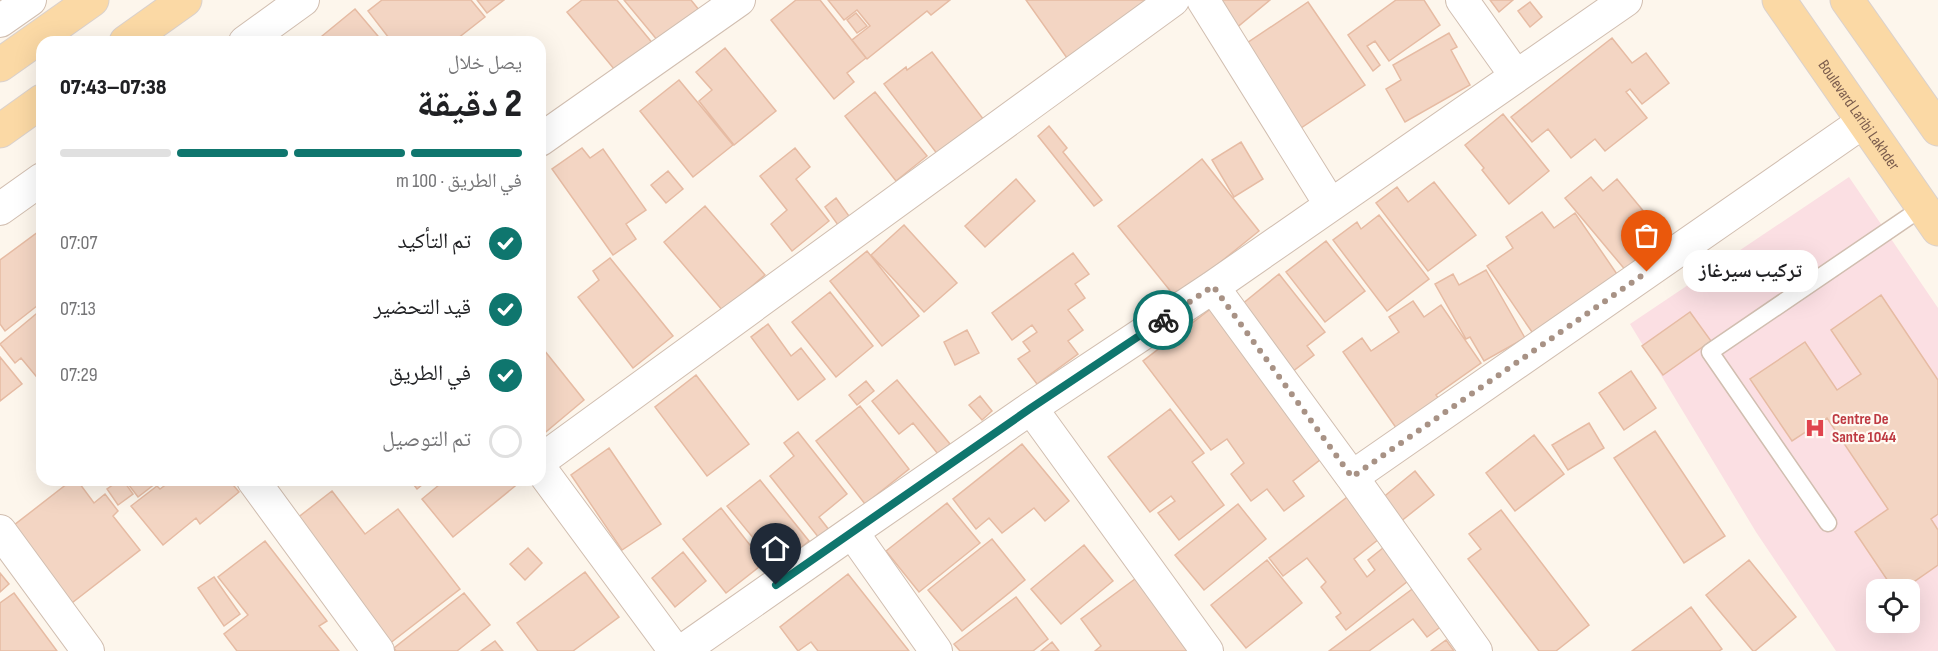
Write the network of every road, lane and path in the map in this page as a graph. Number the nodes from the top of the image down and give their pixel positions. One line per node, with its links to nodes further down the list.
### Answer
1 (30, 0): 12 (street)
2 (92, 0): 13 (main road)
3 (185, 0): 14 (main road)
4 (303, 0): 15 (street)
5 (739, 0): 23 (street)
6 (1173, 0): 30 (street)
7 (1203, 0): 25 (street)
8 (1462, 0): 18 (street)
9 (1626, 0): 18 (street)
10 (1779, 0): 20 (main road, Boulevard Laribi Lakhder)
11 (1847, 0): 21 (main road)
12 (2, 17)
13 (41, 36)
14 (134, 36)
15 (252, 36)
16 (36, 40): 17 (main road)
17 (0, 65)
18 (1516, 76): 25 (street)
19 (36, 105): 22 (main road)
20 (1863, 122): 27 (main road, Boulevard Laribi Lakhder); 32 (street)
21 (1938, 129)
22 (0, 131)
23 (546, 136)
24 (36, 186): 26 (street)
25 (1330, 204): 28 (street)
26 (0, 209)
27 (1930, 218): 34 (lane)
28 (1213, 286): 29 (street); 32 (street)
29 (1031, 408): 36 (street); 42 (street)
30 (546, 457)
31 (546, 476): 39 (street)
32 (1352, 477): 43 (street)
33 (257, 486): 38 (street)
34 (1828, 523)
35 (0, 531): 37 (street)
36 (852, 532): 40 (street); 41 (street)
37 (88, 651)
38 (378, 651)
39 (675, 651)
40 (682, 651)
41 (936, 651)
42 (1208, 651)
43 (1476, 651)

